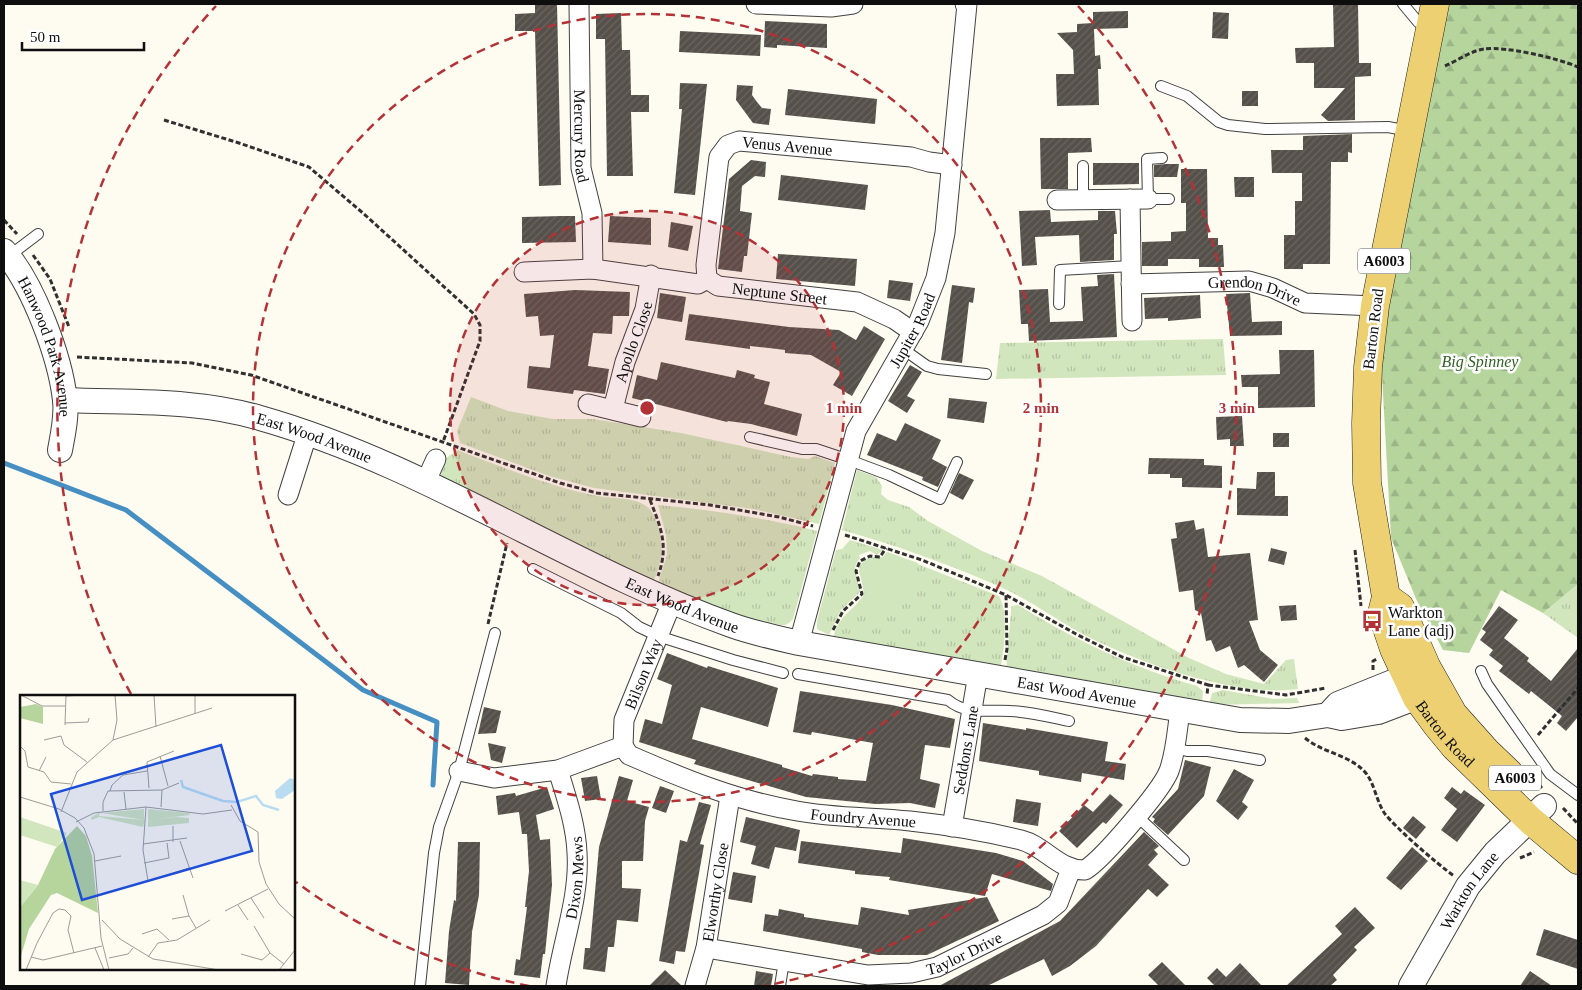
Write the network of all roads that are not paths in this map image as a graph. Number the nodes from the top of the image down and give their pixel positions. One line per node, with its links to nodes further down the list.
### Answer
1 (756, 4): 2 (street)
2 (853, 4)
3 (967, 4): 10 (street, Jupiter Road)
4 (1403, 4): 6 (lane)
5 (580, 6): 18 (street, Mercury Road)
6 (1432, 16): 8 (main road, Barton Road / A6003)
7 (1161, 86): 8 (lane)
8 (1410, 131): 24 (main road, Barton Road / A6003)
9 (1162, 158): 14 (lane)
10 (952, 164): 22 (street, Venus Avenue); 26 (street, Jupiter Road)
11 (1083, 166): 13 (lane)
12 (1169, 198): 14 (lane)
13 (1083, 199): 14 (street); 15 (street)
14 (1139, 199): 20 (street)
15 (1057, 200)
16 (38, 234): 17 (lane)
17 (11, 248): 29 (street, Hanwood Park Avenue)
18 (594, 269): 19 (street, Neptune Street); 21 (street, Neptune Street)
19 (524, 272)
20 (1131, 275): 23 (lane); 24 (street, Grendon Drive); 25 (street)
21 (651, 276): 22 (street, Neptune Street); 31 (street, Apollo Close)
22 (707, 279): 26 (street, Neptune Street)
23 (1059, 304)
24 (1375, 306): 50 (main road, Barton Road / A6003)
25 (1132, 321)
26 (913, 332): 27 (street, Jupiter Road)
27 (903, 349): 28 (lane); 37 (street, Jupiter Road)
28 (986, 374)
29 (65, 400): 33 (street, East Wood Avenue); 35 (street, Hanwood Park Avenue)
30 (588, 404): 31 (street)
31 (614, 409): 32 (street)
32 (641, 417)
33 (308, 432): 39 (street, East Wood Avenue); 40 (street)
34 (750, 437): 37 (lane)
35 (60, 450)
36 (436, 459): 39 (street)
37 (848, 460): 38 (lane); 45 (street, Jupiter Road)
38 (957, 462)
39 (425, 483): 42 (street, East Wood Avenue)
40 (288, 495)
41 (533, 569): 44 (lane)
42 (672, 602): 44 (street, Bilson Way); 45 (street, East Wood Avenue)
43 (495, 633): 58 (lane)
44 (658, 636): 47 (lane); 54 (street, Bilson Way)
45 (799, 644): 49 (street, East Wood Avenue)
46 (1481, 671): 59 (lane)
47 (783, 672)
48 (798, 674): 51 (lane)
49 (978, 674): 51 (street, Seddons Lane); 52 (street, East Wood Avenue)
50 (1422, 683): 52 (street, East Wood Avenue); 61 (main road, Barton Road / A6003)
51 (972, 710): 53 (lane); 63 (street, Seddons Lane)
52 (1180, 710): 55 (street)
53 (1069, 721)
54 (623, 746): 57 (street); 60 (street, Foundry Avenue)
55 (1174, 748): 56 (lane); 62 (street)
56 (1260, 760)
57 (558, 770): 58 (street); 72 (street, Dixon Mews)
58 (459, 771): 71 (lane)
59 (1578, 795)
60 (730, 796): 63 (street, Foundry Avenue); 68 (street, Elworthy Close)
61 (1537, 813): 64 (main road, Barton Road / A6003); 66 (main road, Barton Road); 75 (street, Warkton Lane)
62 (1137, 816): 65 (lane); 67 (street)
63 (952, 827): 67 (street, Foundry Avenue)
64 (1578, 838)
65 (1184, 860)
66 (1578, 860)
67 (1071, 869): 70 (street, Taylor Drive)
68 (706, 948): 69 (street, Taylor Drive); 73 (street, Elworthy Close)
69 (784, 961): 70 (street, Taylor Drive); 74 (lane)
70 (912, 980)
71 (420, 986)
72 (556, 986)
73 (695, 986)
74 (780, 986)
75 (1411, 986)

